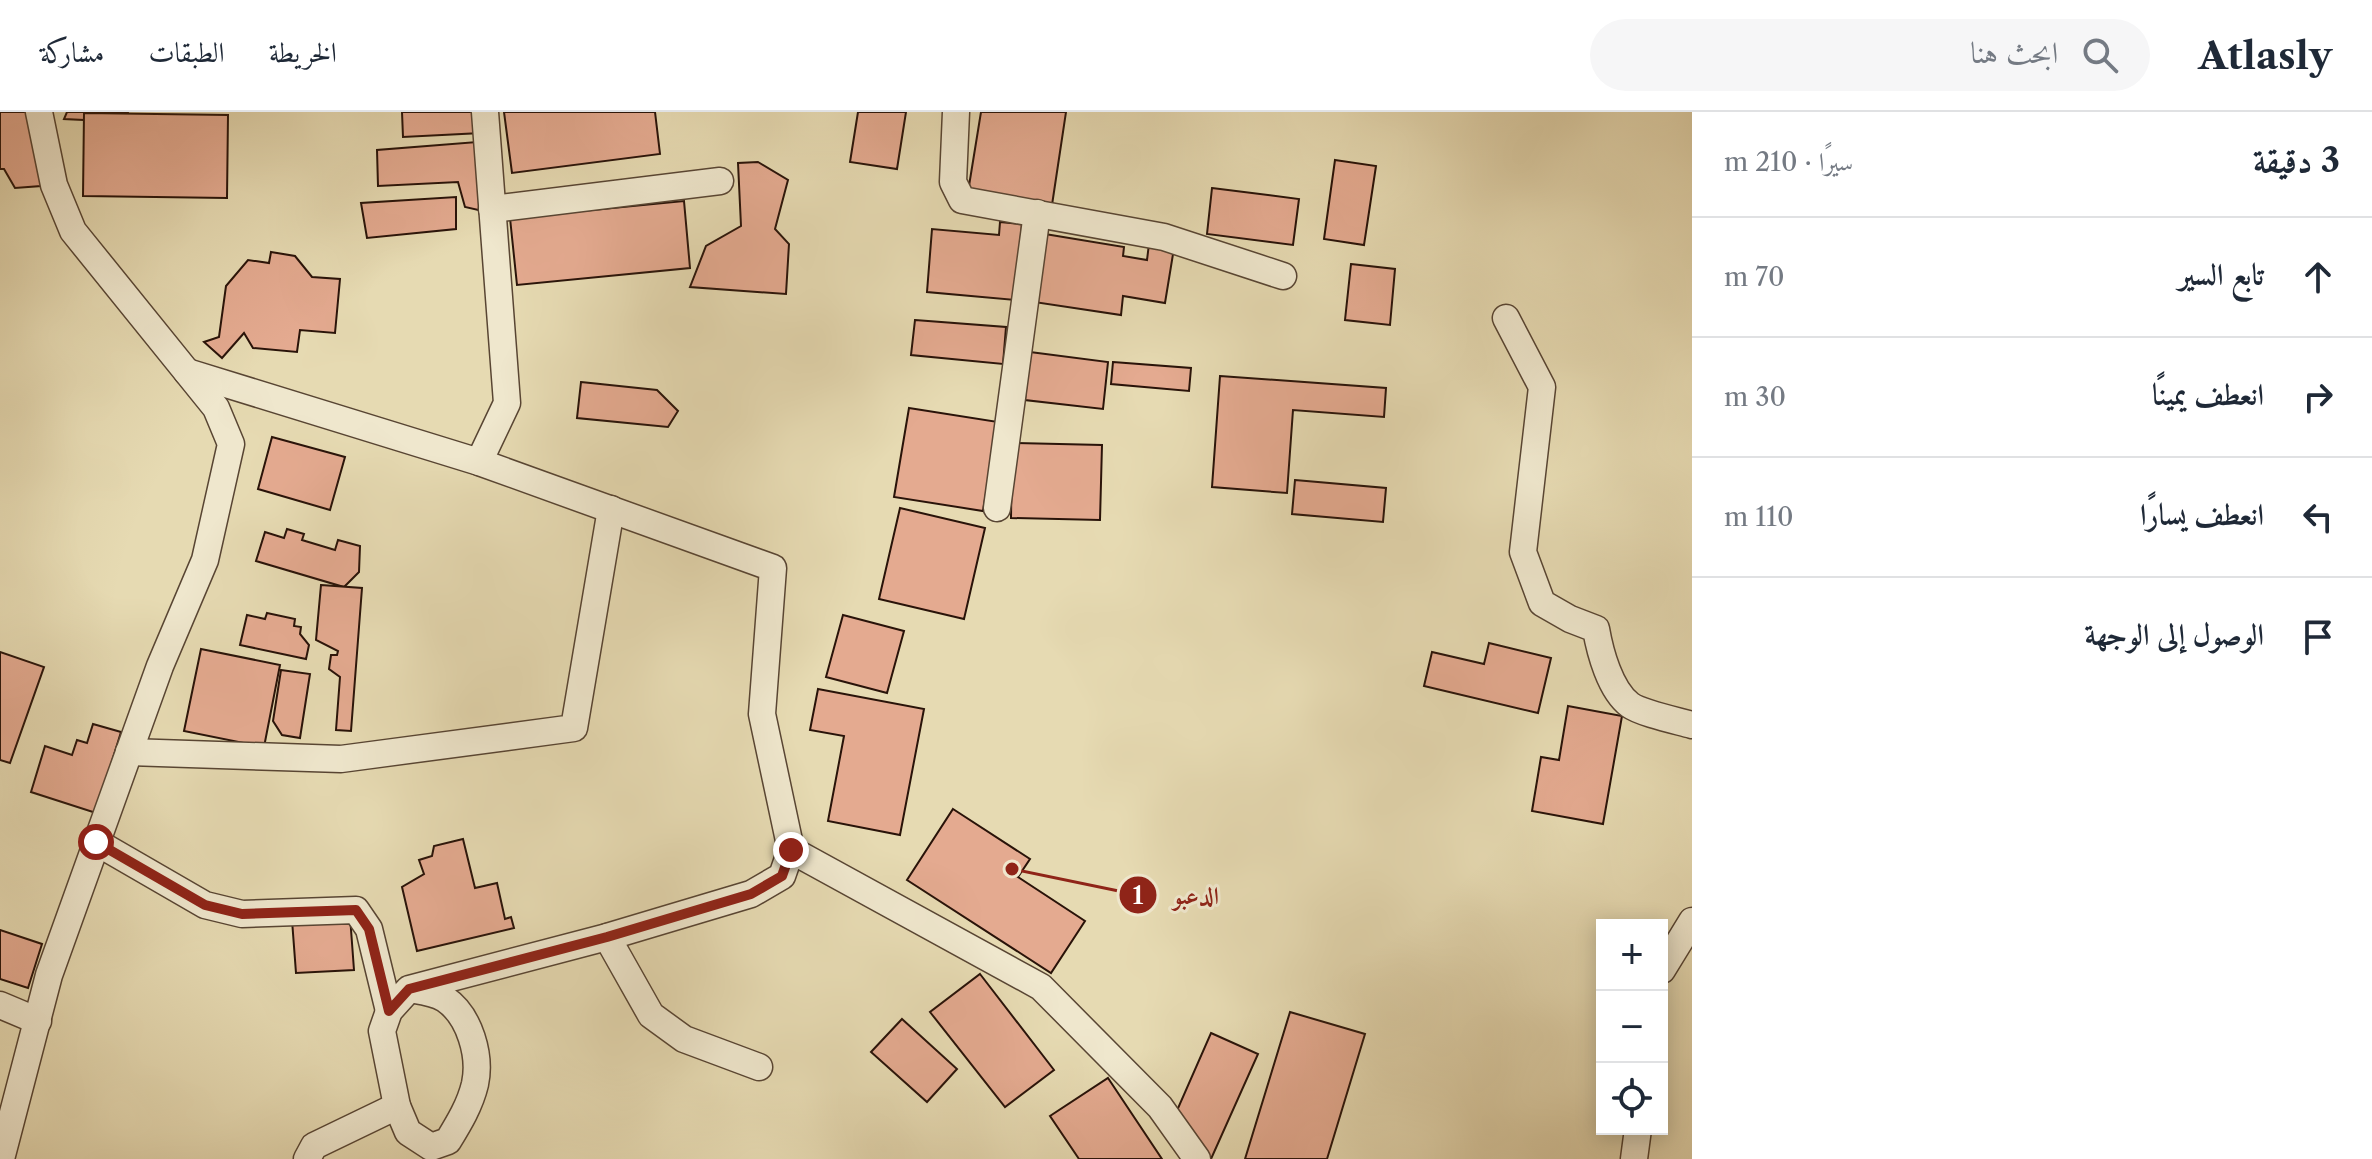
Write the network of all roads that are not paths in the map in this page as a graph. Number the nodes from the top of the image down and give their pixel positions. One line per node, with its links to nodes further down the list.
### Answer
1 (39, 112): 9 (street)
2 (485, 112): 5 (street)
3 (956, 112): 6 (street)
4 (720, 181): 5 (street)
5 (492, 209): 10 (street)
6 (1037, 213): 7 (street); 11 (street)
7 (1283, 276)
8 (1506, 318): 13 (street)
9 (187, 372): 10 (street); 14 (street)
10 (479, 462): 12 (street)
11 (997, 508)
12 (611, 509): 14 (street); 16 (street)
13 (1692, 725)
14 (129, 752): 15 (street)
15 (96, 842): 22 (street); 23 (street)
16 (791, 850): 18 (street); 29 (street)
17 (1692, 921): 19 (street)
18 (607, 937): 20 (street); 24 (street)
19 (1668, 960)
20 (409, 989): 22 (street); 25 (street)
21 (0, 1005): 23 (street)
22 (389, 1011): 25 (street)
23 (38, 1021): 27 (street)
24 (759, 1067)
25 (397, 1106): 28 (street)
26 (1637, 1135): 30 (street)
27 (1, 1159)
28 (307, 1159)
29 (1197, 1159)
30 (1634, 1159)

